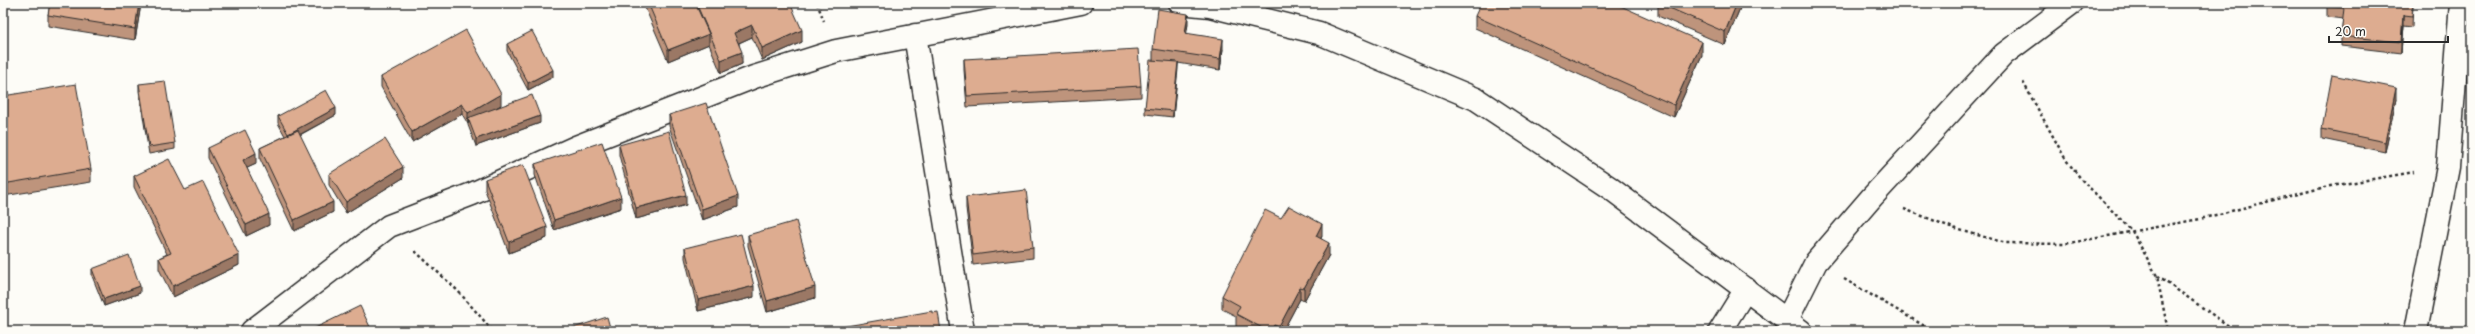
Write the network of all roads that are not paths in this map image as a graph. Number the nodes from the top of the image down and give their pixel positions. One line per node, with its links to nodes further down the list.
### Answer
1 (1081, 3): 5 (street)
2 (1180, 3): 6 (street)
3 (2072, 3): 7 (street)
4 (2461, 3): 11 (street)
5 (915, 35): 8 (street); 9 (street)
6 (1746, 289): 7 (street); 10 (street)
7 (1794, 325)
8 (252, 331)
9 (963, 331)
10 (1720, 331)
11 (2416, 331)

